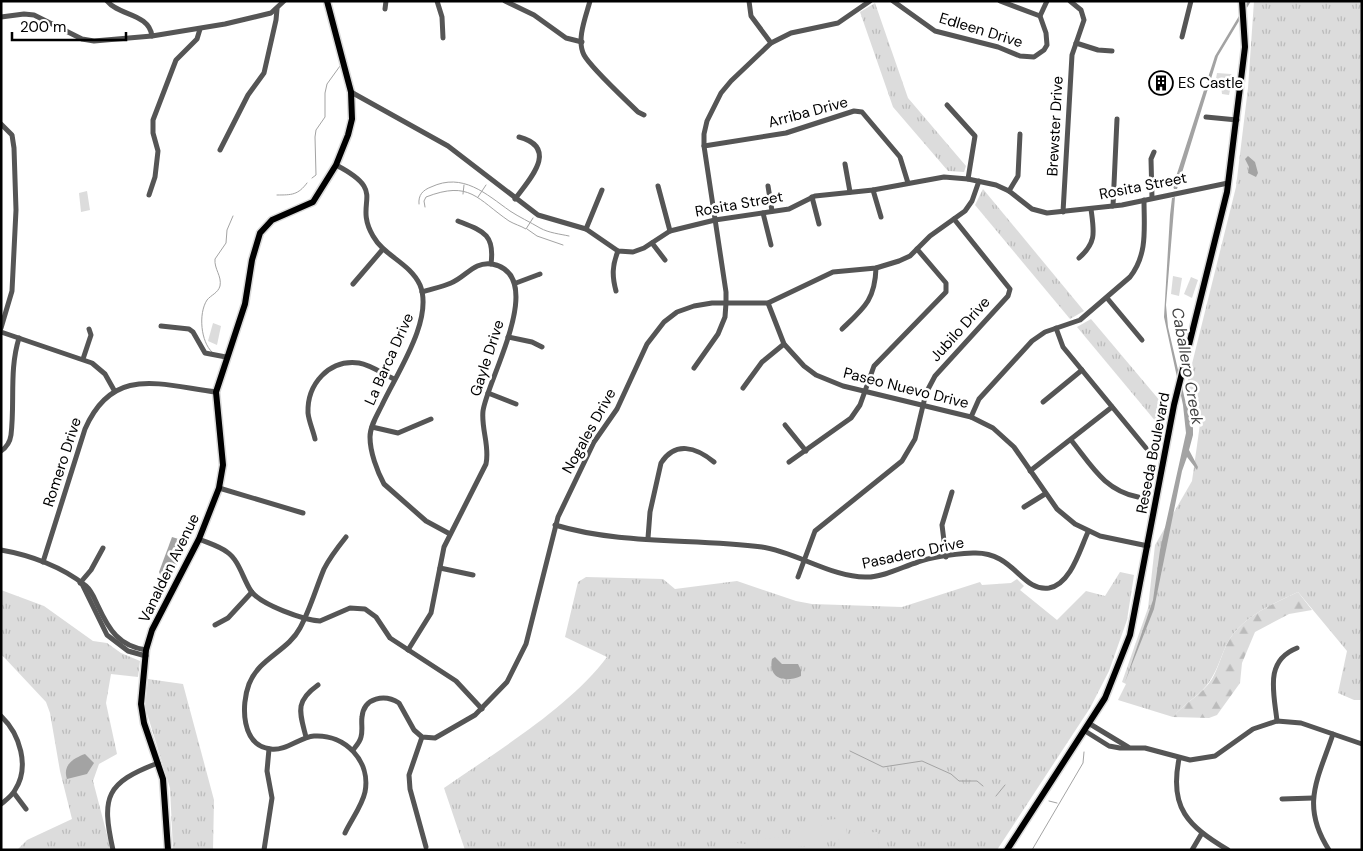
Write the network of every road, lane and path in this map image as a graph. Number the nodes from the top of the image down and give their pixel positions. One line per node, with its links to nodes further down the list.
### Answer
1 (107, 1): 21 (street)
2 (284, 1): 16 (street)
3 (328, 1): 28 (main road, Vanalden Avenue)
4 (386, 1): 17 (street)
5 (438, 1): 23 (street)
6 (504, 1): 24 (street)
7 (590, 1): 24 (street)
8 (749, 1): 25 (street)
9 (870, 1): 25 (street)
10 (893, 1): 18 (street, Edleen Drive)
11 (1000, 1): 18 (street)
12 (1047, 1): 18 (street)
13 (1070, 1): 26 (street, Brewster Drive)
14 (1191, 1): 22 (street)
15 (1242, 1): 33 (main road, Reseda Boulevard)
16 (276, 9): 20 (street); 38 (street)
17 (385, 9)
18 (1040, 16)
19 (1, 17): 21 (street)
20 (200, 29): 21 (street); 52 (street)
21 (152, 36)
22 (1182, 37)
23 (443, 38)
24 (582, 42): 30 (street)
25 (771, 43): 37 (street)
26 (1076, 43): 27 (street); 60 (street, Brewster Drive)
27 (1112, 51)
28 (351, 92): 41 (main road, Vanalden Avenue); 55 (street)
29 (947, 105): 42 (street)
30 (644, 115)
31 (1206, 117): 33 (street)
32 (1117, 119): 57 (street)
33 (1237, 120): 45 (main road, Reseda Boulevard)
34 (1, 124): 87 (street)
35 (1020, 134): 50 (street)
36 (518, 138): 55 (street)
37 (704, 146): 44 (street, Arriba Drive); 64 (street)
38 (220, 150)
39 (1154, 152): 54 (street)
40 (845, 164): 51 (street)
41 (336, 165): 71 (street, La Barca Drive); 97 (main road, Vanalden Avenue)
42 (968, 179): 43 (street, Rosita Street); 44 (street, Rosita Street)
43 (979, 181): 50 (street, Rosita Street); 63 (street, Nogales Drive)
44 (908, 183): 49 (street, Rosita Street)
45 (1228, 183): 54 (street, Rosita Street); 135 (main road, Reseda Boulevard)
46 (658, 186): 68 (street)
47 (768, 186): 59 (street)
48 (602, 190): 67 (street)
49 (874, 190): 51 (street, Rosita Street); 62 (street)
50 (1009, 191): 60 (street, Rosita Street)
51 (850, 192): 53 (street, Rosita Street)
52 (149, 195)
53 (812, 197): 59 (street, Rosita Street); 66 (street)
54 (1152, 198): 56 (street, Rosita Street)
55 (515, 199): 67 (street)
56 (1144, 200): 57 (street, Rosita Street); 83 (street)
57 (1113, 206): 58 (street, Rosita Street)
58 (1091, 209): 60 (street, Rosita Street); 74 (street)
59 (772, 212): 61 (street, Rosita Street)
60 (1063, 212)
61 (763, 213): 64 (street, Rosita Street); 70 (street)
62 (881, 217)
63 (954, 219): 72 (street, Nogales Drive); 109 (street, Jubilo Drive)
64 (715, 220): 68 (street, Rosita Street); 84 (street)
65 (458, 221): 76 (street)
66 (819, 224)
67 (586, 229): 73 (street)
68 (670, 231): 69 (street, Rosita Street)
69 (652, 243): 73 (street, Rosita Street); 75 (street)
70 (771, 245)
71 (383, 249): 80 (street); 82 (street, La Barca Drive)
72 (917, 249): 77 (street, Nogales Drive); 104 (street)
73 (618, 251): 81 (street)
74 (1078, 258)
75 (665, 260)
76 (491, 264): 79 (street); 82 (street)
77 (876, 268): 85 (street, Nogales Drive); 90 (street)
78 (540, 274): 79 (street)
79 (516, 283): 92 (street, Gayle Drive)
80 (353, 284)
81 (616, 291)
82 (422, 292): 101 (street, La Barca Drive)
83 (1107, 298): 88 (street); 94 (street)
84 (726, 303): 85 (street, Nogales Drive); 99 (street); 129 (street, Nogales Drive)
85 (768, 303): 95 (street, Paseo Nuevo Drive)
86 (161, 326): 97 (street)
87 (1, 328)
88 (1056, 328): 100 (street); 111 (street)
89 (89, 329): 98 (street)
90 (842, 329)
91 (1, 332): 93 (street)
92 (508, 337): 96 (street); 106 (street, Gayle Drive)
93 (19, 338): 98 (street); 118 (street)
94 (1142, 340)
95 (784, 344): 102 (street); 104 (street, Paseo Nuevo Drive)
96 (542, 347)
97 (226, 357): 105 (main road, Vanalden Avenue)
98 (83, 359): 103 (street)
99 (694, 368)
100 (1082, 370): 107 (street); 110 (street)
101 (394, 379): 114 (street, La Barca Drive); 115 (street)
102 (743, 388)
103 (114, 390): 105 (street, Romero Drive); 140 (street, Romero Drive)
104 (864, 391): 109 (street, Paseo Nuevo Drive); 119 (street)
105 (216, 392): 123 (main road, Vanalden Avenue)
106 (488, 393): 108 (street); 131 (street, Gayle Drive)
107 (1043, 402)
108 (516, 404)
109 (922, 405): 111 (street, Paseo Nuevo Drive); 139 (street, Jubilo Drive)
110 (1112, 407): 116 (street); 117 (street)
111 (971, 417): 122 (street, Paseo Nuevo Drive)
112 (431, 419): 114 (street)
113 (784, 426): 119 (street)
114 (372, 427): 131 (street, La Barca Drive)
115 (315, 439)
116 (1071, 440): 122 (street); 126 (street)
117 (1146, 448)
118 (1, 451)
119 (806, 451): 121 (street)
120 (714, 462): 133 (street)
121 (789, 462)
122 (1030, 470): 125 (street, Paseo Nuevo Drive)
123 (219, 488): 128 (street); 134 (main road, Vanalden Avenue)
124 (952, 492): 138 (street)
125 (1045, 494): 127 (street); 130 (street, Paseo Nuevo Drive)
126 (1138, 497)
127 (1024, 507)
128 (303, 513)
129 (555, 525): 133 (street, Pasadero Drive); 152 (street, Nogales Drive)
130 (1088, 532): 135 (street, Paseo Nuevo Drive); 138 (street, Pasadero Drive)
131 (450, 534): 141 (street, Gayle Drive)
132 (346, 537): 146 (street)
133 (648, 538): 139 (street, Pasadero Drive)
134 (199, 539): 145 (street); 150 (main road, Vanalden Avenue)
135 (1148, 546): 155 (main road, Reseda Boulevard)
136 (103, 548): 144 (street)
137 (1, 550): 140 (street)
138 (946, 557): 139 (street, Pasadero Drive)
139 (804, 560): 143 (street, Jubilo Drive)
140 (43, 562): 144 (street)
141 (440, 568): 142 (street); 149 (street, Gayle Drive)
142 (473, 575)
143 (798, 577)
144 (81, 583): 150 (street)
145 (252, 592): 146 (street); 147 (street)
146 (305, 617): 149 (street); 162 (street)
147 (215, 625)
148 (1297, 648): 154 (street)
149 (408, 650): 152 (street)
150 (146, 653): 165 (main road, Vanalden Avenue)
151 (318, 685): 158 (street)
152 (482, 709): 159 (street, Nogales Drive)
153 (1, 716): 166 (street)
154 (1277, 721): 157 (street); 164 (street)
155 (1090, 724): 156 (main road, Reseda Boulevard); 161 (street)
156 (1085, 731): 161 (street); 177 (main road, Reseda Boulevard)
157 (1334, 734): 160 (street); 168 (street)
158 (306, 737): 162 (street); 163 (street)
159 (422, 737): 163 (street); 173 (street)
160 (1362, 744)
161 (1128, 748): 164 (street)
162 (269, 749): 176 (street)
163 (353, 750): 171 (street)
164 (1179, 759): 172 (street)
165 (158, 763): 174 (street); 175 (main road, Vanalden Avenue)
166 (14, 793): 169 (street); 170 (street)
167 (1282, 798): 168 (street)
168 (1313, 798): 180 (street)
169 (1, 804)
170 (26, 809)
171 (345, 833)
172 (1202, 834): 178 (street); 179 (street)
173 (426, 846)
174 (113, 850)
175 (168, 850)
176 (264, 850)
177 (1006, 850)
178 (1192, 850)
179 (1228, 850)
180 (1328, 850)

